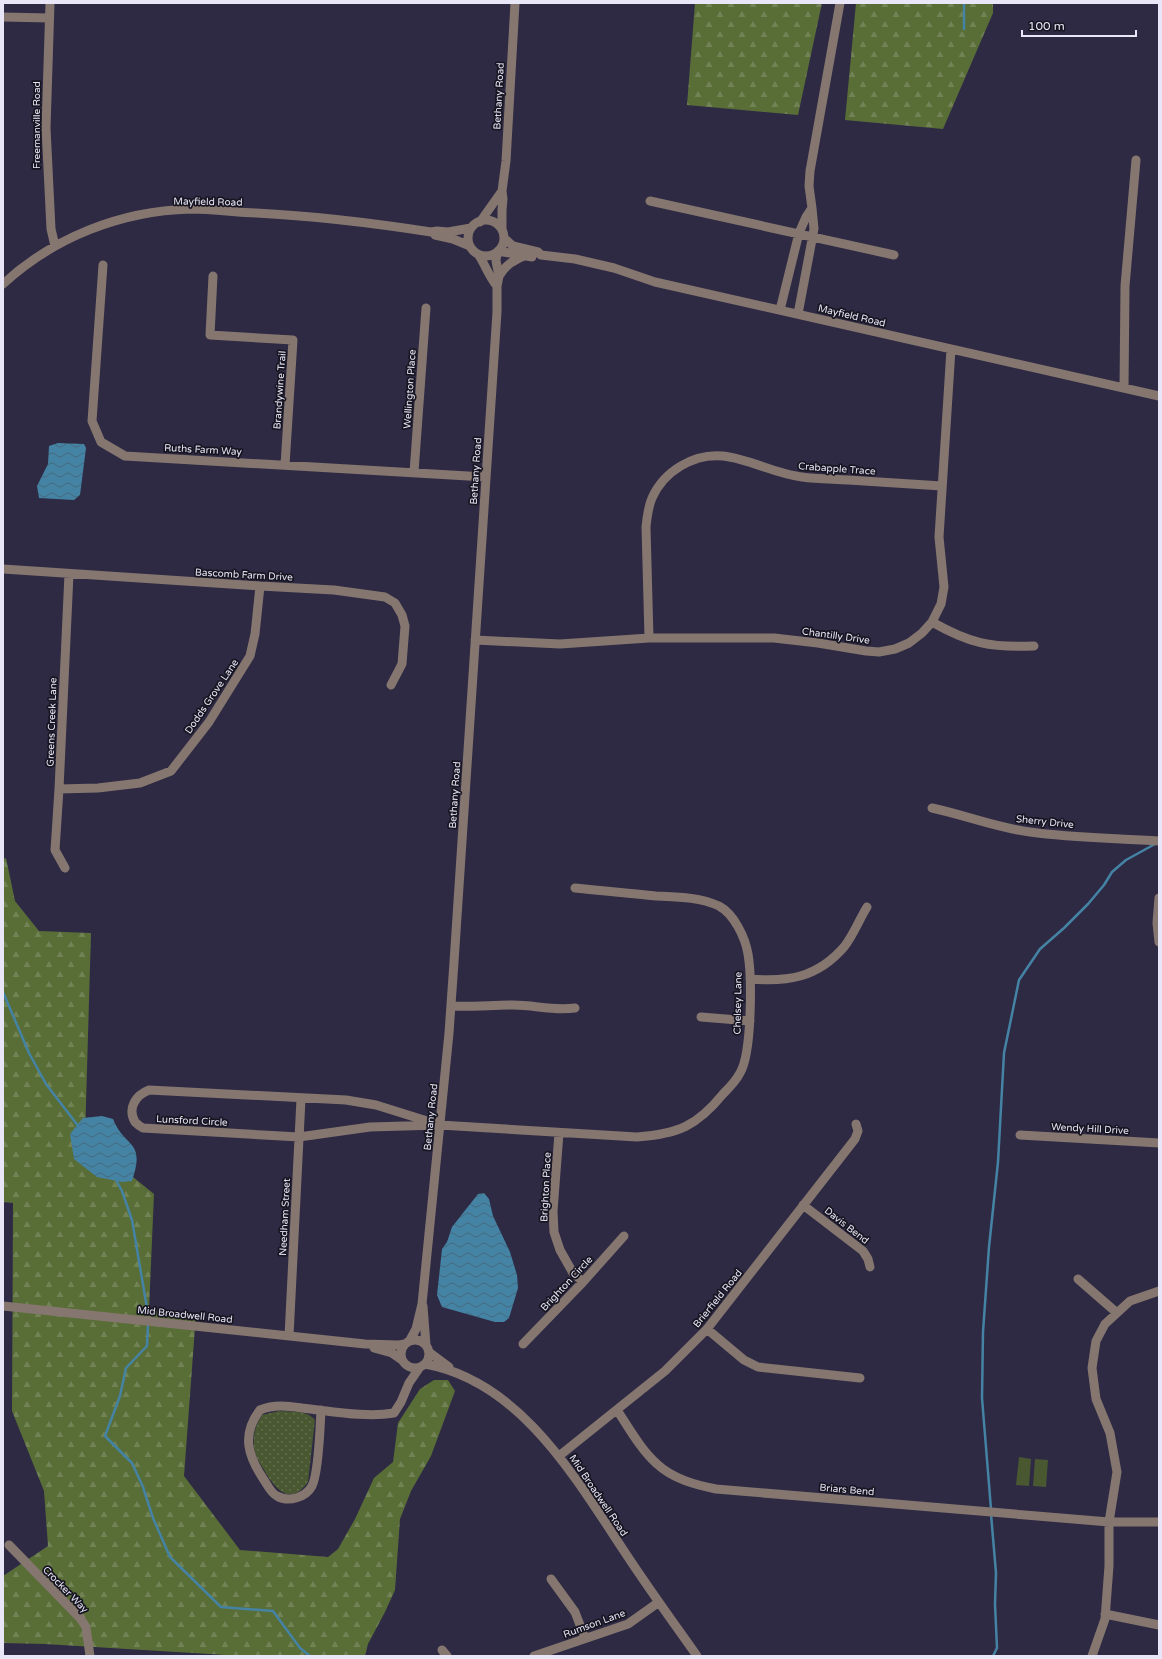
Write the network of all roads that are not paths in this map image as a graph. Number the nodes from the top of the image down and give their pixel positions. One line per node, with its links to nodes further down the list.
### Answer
1 (50, 3): 5 (street, Freemanville Road)
2 (515, 3): 7 (street, Bethany Road)
3 (840, 3): 9 (street)
4 (3, 17): 5 (street)
5 (49, 18): 16 (street, Freemanville Road)
6 (1136, 160): 32 (street)
7 (502, 191): 10 (street, Bethany Road); 14 (street, Bethany Road)
8 (650, 201): 13 (street)
9 (812, 208): 13 (street); 15 (street)
10 (480, 222): 11 (street); 14 (street)
11 (471, 228): 12 (street, Mayfield Road); 17 (street)
12 (431, 232): 16 (street, Mayfield Road); 17 (street, Mayfield Road)
13 (799, 233): 15 (street); 29 (street)
14 (503, 234): 18 (street); 20 (street, Mayfield Road)
15 (812, 237): 21 (street); 30 (street)
16 (55, 246): 26 (street, Mayfield Road)
17 (470, 246): 19 (street)
18 (498, 252): 19 (street); 22 (street, Mayfield Road); 25 (street, Bethany Road)
19 (478, 254): 27 (street)
20 (541, 255): 22 (street, Mayfield Road); 29 (street, Mayfield Road)
21 (894, 255)
22 (525, 256): 25 (street)
23 (103, 265): 34 (street, Ruths Farm Way)
24 (213, 276): 34 (street, Brandywine Trail)
25 (499, 276): 27 (street, Bethany Road)
26 (3, 284)
27 (497, 286): 36 (street, Bethany Road)
28 (426, 308): 35 (street, Wellington Place)
29 (780, 310): 30 (street, Mayfield Road)
30 (798, 314): 31 (street, Mayfield Road)
31 (951, 349): 32 (street, Mayfield Road); 37 (street, Chantilly Drive)
32 (1124, 388): 33 (street, Mayfield Road)
33 (1159, 396)
34 (285, 465): 35 (street, Ruths Farm Way)
35 (414, 472): 36 (street, Ruths Farm Way)
36 (485, 477): 43 (street, Bethany Road)
37 (942, 486): 41 (street, Chantilly Drive); 42 (street, Crabapple Trace)
38 (3, 569): 39 (street, Bascomb Farm Drive)
39 (68, 574): 40 (street, Bascomb Farm Drive); 46 (street, Greens Creek Lane)
40 (260, 586): 45 (street, Bascomb Farm Drive); 46 (street, Dodds Grove Lane)
41 (932, 622): 42 (street, Chantilly Drive); 44 (street)
42 (649, 638): 43 (street, Chantilly Drive)
43 (475, 640): 55 (street, Bethany Road)
44 (1034, 646)
45 (391, 685)
46 (59, 789): 49 (street, Greens Creek Lane)
47 (932, 808): 48 (street, Sherry Drive)
48 (1159, 841)
49 (65, 868)
50 (575, 888): 54 (street, Chelsey Lane)
51 (1159, 898): 53 (street)
52 (866, 907): 54 (street)
53 (1159, 942)
54 (750, 979): 58 (street, Chelsey Lane)
55 (451, 1006): 56 (street); 61 (street, Bethany Road)
56 (575, 1008)
57 (701, 1017): 58 (street)
58 (750, 1022): 62 (street, Chelsey Lane)
59 (301, 1099): 61 (street, Lunsford Circle); 64 (street, Needham Street); 64 (street, Lunsford Circle)
60 (856, 1124): 66 (street, Brierfield Road)
61 (440, 1125): 62 (street, Chelsey Lane); 64 (street, Lunsford Circle); 72 (street, Bethany Road)
62 (559, 1133): 70 (street, Brighton Place)
63 (1020, 1135): 65 (street, Wendy Hill Drive)
64 (299, 1137): 76 (street, Needham Street)
65 (1159, 1143)
66 (803, 1205): 68 (street, Davis Bend); 75 (street, Brierfield Road)
67 (624, 1236): 70 (street, Brighton Circle)
68 (870, 1267)
69 (1078, 1279): 74 (street)
70 (583, 1282): 79 (street, Brighton Circle)
71 (1159, 1291): 74 (street)
72 (422, 1304): 77 (street, Bethany Road); 80 (street, Bethany Road)
73 (3, 1306): 76 (street, Mid Broadwell Road)
74 (1117, 1313): 89 (street)
75 (707, 1329): 84 (street); 87 (street, Brierfield Road)
76 (289, 1336): 78 (street, Mid Broadwell Road)
77 (407, 1342): 78 (street, Mid Broadwell Road); 80 (street); 81 (street)
78 (366, 1344): 81 (street, Mid Broadwell Road)
79 (523, 1344)
80 (428, 1349): 82 (street); 83 (street, Mid Broadwell Road)
81 (404, 1362): 82 (street); 85 (street)
82 (422, 1366): 83 (street, Mid Broadwell Road); 85 (street)
83 (457, 1372): 88 (street, Mid Broadwell Road)
84 (860, 1378)
85 (408, 1383): 86 (street)
86 (321, 1410): 86 (street)
87 (617, 1410): 88 (street, Brierfield Road); 89 (street, Briars Bend)
88 (559, 1456): 93 (street, Mid Broadwell Road)
89 (1109, 1522): 90 (street, Briars Bend); 94 (street)
90 (1159, 1522)
91 (9, 1545): 97 (street, Crocker Way)
92 (551, 1579): 96 (street)
93 (658, 1602): 96 (street, Rumson Lane); 99 (street, Mid Broadwell Road)
94 (1105, 1614): 95 (street); 100 (street)
95 (1159, 1625)
96 (585, 1638): 98 (street, Rumson Lane)
97 (90, 1656)
98 (534, 1656)
99 (697, 1656)
100 (1092, 1656)

